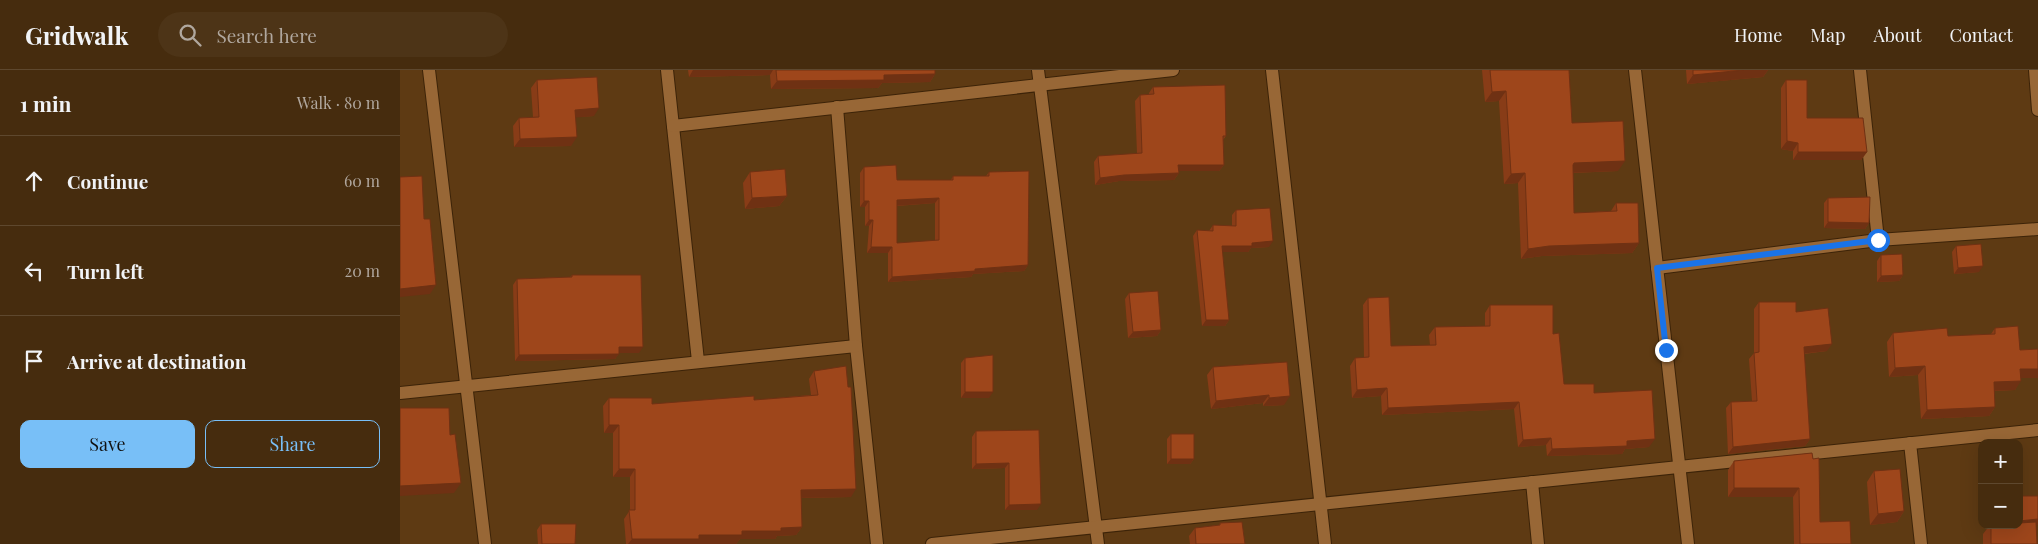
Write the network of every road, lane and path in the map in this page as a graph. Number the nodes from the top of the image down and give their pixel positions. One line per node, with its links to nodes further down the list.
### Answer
1 (429, 70): 18 (street)
2 (667, 70): 12 (street)
3 (1038, 70): 9 (street)
4 (1173, 70): 9 (street)
5 (1272, 70): 24 (street)
6 (1635, 70): 15 (street)
7 (1860, 70): 14 (street)
8 (2035, 70): 11 (street)
9 (1039, 84): 10 (street); 25 (street)
10 (837, 107): 12 (street); 16 (street)
11 (2038, 110)
12 (673, 126): 17 (street)
13 (2038, 229): 14 (street)
14 (1878, 240): 15 (street)
15 (1657, 268): 22 (street)
16 (856, 346): 17 (street); 27 (street)
17 (698, 361): 18 (street)
18 (466, 384): 19 (street); 26 (street)
19 (400, 393)
20 (2038, 430): 21 (street)
21 (1910, 443): 22 (street); 33 (street)
22 (1679, 467): 23 (street); 32 (street)
23 (1532, 482): 24 (street); 31 (street)
24 (1321, 504): 25 (street); 30 (street)
25 (1096, 527): 28 (street); 29 (street)
26 (485, 544)
27 (877, 544)
28 (932, 544)
29 (1098, 544)
30 (1325, 544)
31 (1538, 544)
32 (1688, 544)
33 (1921, 544)

